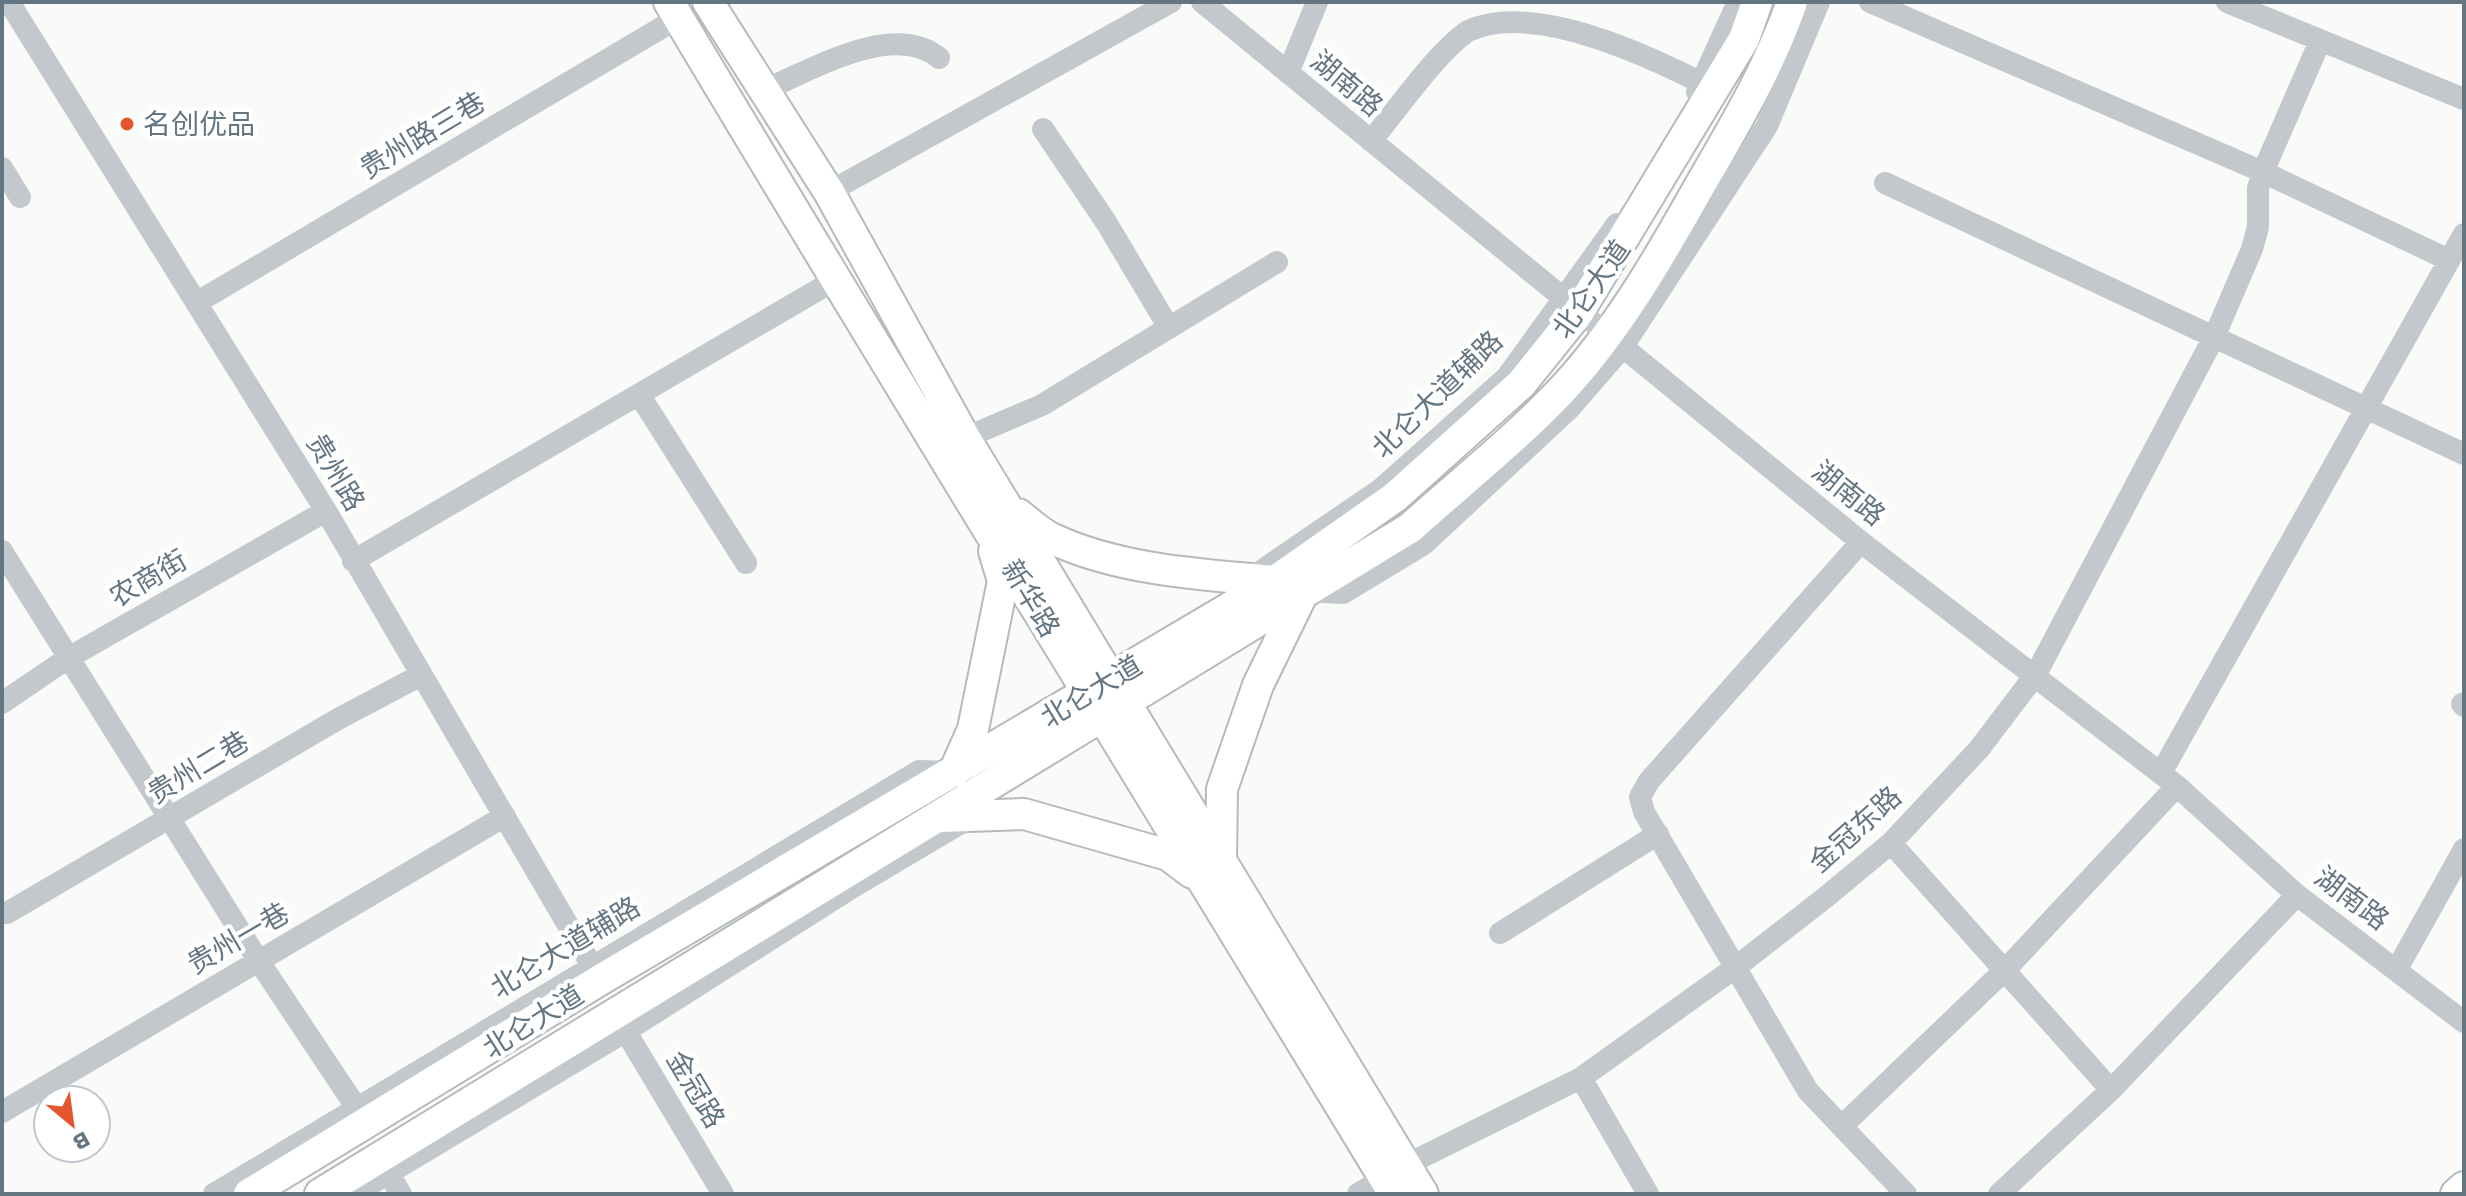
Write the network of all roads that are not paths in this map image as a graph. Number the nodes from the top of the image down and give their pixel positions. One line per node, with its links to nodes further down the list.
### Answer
1 (9, 2): 30 (street, 贵州路)
2 (708, 2): 17 (main road, 新华路)
3 (1171, 2): 24 (street)
4 (1202, 2): 15 (street, 湖南路)
5 (1317, 2): 15 (street)
6 (1738, 2): 16 (street)
7 (1757, 2): 16 (main road, 北仑大道)
8 (1792, 2): 34 (main road, 北仑大道)
9 (1819, 2): 34 (street)
10 (1870, 2): 22 (street)
11 (2227, 2): 13 (street)
12 (673, 10): 29 (main road, 新华路); 30 (street, 贵州路三巷)
13 (2320, 41): 18 (street); 22 (street, 金冠东路)
14 (939, 58): 17 (street)
15 (1288, 73): 20 (street, 湖南路)
16 (1708, 87): 20 (street); 31 (main road, 北仑大道)
17 (762, 91): 24 (main road, 新华路)
18 (2464, 99)
19 (1043, 129): 32 (street)
20 (1371, 141): 31 (street, 湖南路)
21 (2, 168): 25 (street)
22 (2263, 172): 27 (street); 33 (street, 金冠东路)
23 (1885, 183): 33 (street)
24 (829, 192): 37 (main road, 新华路)
25 (20, 197)
26 (2464, 234): 27 (street)
27 (2449, 260): 36 (street)
28 (1277, 262): 32 (street)
29 (835, 280): 35 (street); 40 (main road, 新华路)
30 (196, 303): 39 (street, 贵州路)
31 (1571, 307): 34 (street, 湖南路); 45 (main road, 北仑大道)
32 (1169, 328): 37 (street)
33 (2215, 335): 36 (street); 48 (street, 金冠东路)
34 (1614, 342): 41 (street, 湖南路); 46 (main road, 北仑大道)
35 (640, 396): 43 (street); 44 (street)
36 (2364, 407): 38 (street); 54 (street)
37 (965, 438): 40 (main road, 新华路)
38 (2464, 454)
39 (326, 511): 43 (street, 贵州路); 47 (street, 农商街)
40 (995, 511): 45 (main road); 50 (main road, 新华路); 53 (main road)
41 (1861, 542): 48 (street, 湖南路); 59 (street)
42 (2, 551): 47 (street)
43 (353, 561): 49 (street, 贵州路)
44 (746, 563)
45 (1262, 580): 50 (main road, 北仑大道)
46 (1305, 591): 50 (main road, 北仑大道); 62 (main road)
47 (68, 658): 51 (street, 农商街); 58 (street)
48 (2036, 674): 54 (street, 湖南路); 60 (street, 金冠东路)
49 (421, 675): 56 (street, 贵州路); 58 (street, 贵州二巷)
50 (1106, 698): 52 (main road, 北仑大道); 53 (main road, 北仑大道); 62 (main road, 新华路)
51 (2, 703)
52 (1038, 756): 55 (street); 57 (main road, 北仑大道)
53 (954, 772): 70 (main road, 北仑大道)
54 (2169, 780): 63 (street, 湖南路); 68 (street)
55 (974, 815): 57 (main road); 62 (main road); 72 (street)
56 (505, 816): 66 (street, 贵州一巷); 70 (street, 贵州路)
57 (934, 817): 72 (main road, 北仑大道)
58 (170, 819): 64 (street, 贵州二巷); 66 (street)
59 (1658, 834): 65 (street); 67 (street)
60 (1891, 843): 67 (street, 金冠东路); 68 (street)
61 (2464, 849): 69 (street)
62 (1212, 872): 79 (main road, 新华路)
63 (2297, 895): 69 (street, 湖南路); 74 (street)
64 (7, 913)
65 (1500, 933)
66 (258, 960): 75 (street, 贵州一巷); 76 (street)
67 (1736, 967): 73 (street, 金冠东路); 77 (street)
68 (2006, 969): 74 (street); 77 (street)
69 (2397, 969): 71 (street, 湖南路)
70 (596, 974): 76 (main road, 北仑大道)
71 (2464, 1022)
72 (621, 1023): 78 (main road, 北仑大道); 86 (street, 金冠路)
73 (1581, 1078): 79 (street, 金冠东路); 89 (street)
74 (2111, 1090): 91 (street)
75 (2, 1112)
76 (362, 1115): 81 (street); 82 (main road, 北仑大道)
77 (1842, 1126): 90 (street)
78 (384, 1165): 83 (main road, 北仑大道); 84 (street); 85 (street)
79 (1395, 1179): 87 (street, 金冠东路); 88 (main road, 新华路)
80 (2464, 1187): 92 (main road)
81 (214, 1194)
82 (249, 1194)
83 (320, 1194)
84 (354, 1194)
85 (401, 1194)
86 (723, 1194)
87 (1358, 1194)
88 (1423, 1194)
89 (1648, 1194)
90 (1906, 1194)
91 (1999, 1194)
92 (2456, 1194)

